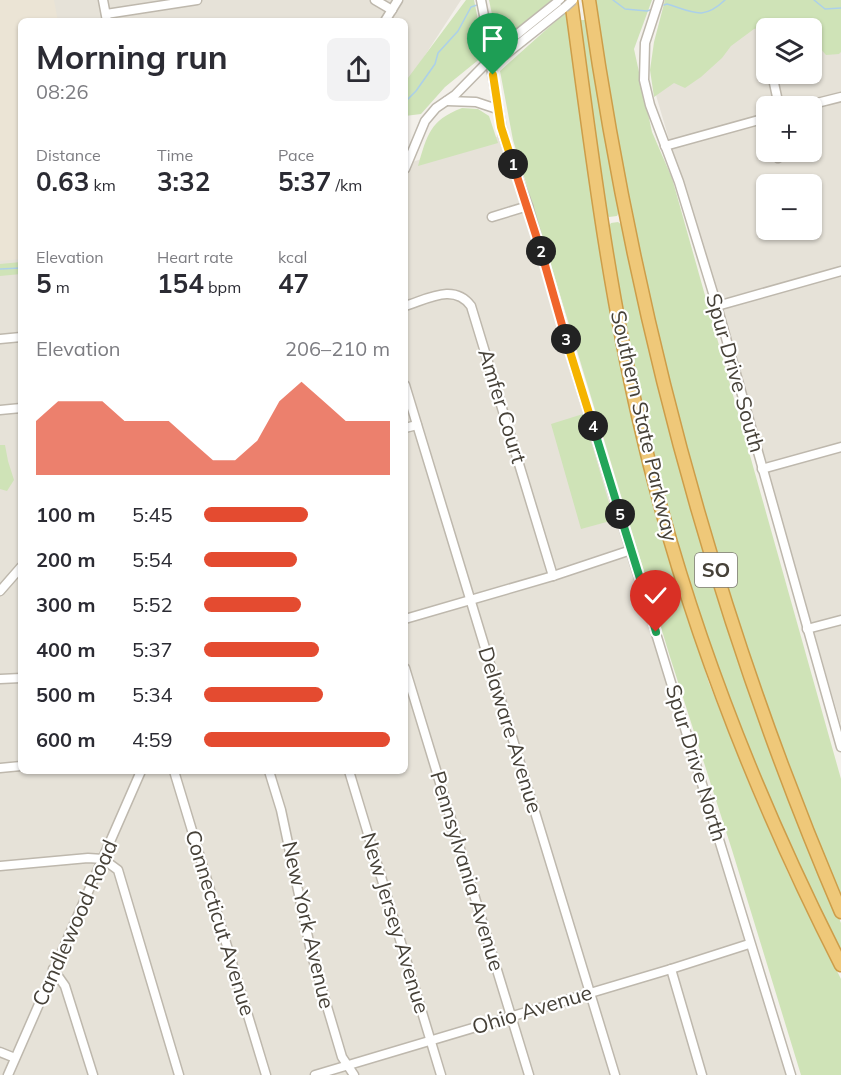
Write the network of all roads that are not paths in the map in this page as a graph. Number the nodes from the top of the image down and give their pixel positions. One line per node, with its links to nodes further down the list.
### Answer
1 (103, 0): 10 (street)
2 (197, 0): 10 (street)
3 (375, 0): 9 (street)
4 (398, 0): 9 (street)
5 (481, 0): 12 (street, Spur Drive North)
6 (589, 0): 54 (highway, Southern State Parkway / SO)
7 (659, 0): 18 (street, Spur Drive South)
8 (567, 2): 12 (street); 56 (highway, Southern State Parkway / SO)
9 (392, 10): 11 (street)
10 (106, 18)
11 (387, 18)
12 (490, 61): 14 (street); 16 (street, Spur Drive North)
13 (841, 97): 15 (street)
14 (447, 101): 16 (street); 19 (street)
15 (822, 102)
16 (497, 109): 20 (street, Spur Drive North)
17 (756, 121): 18 (street)
18 (665, 146): 24 (street, Spur Drive South)
19 (408, 162)
20 (528, 206): 21 (street); 34 (street, Spur Drive North)
21 (492, 217)
22 (841, 271): 24 (street)
23 (408, 305): 36 (street, Amfer Court)
24 (717, 306): 33 (street, Spur Drive South)
25 (18, 337): 26 (street)
26 (0, 339)
27 (408, 395): 30 (street, Delaware Avenue)
28 (18, 408): 29 (street)
29 (0, 410)
30 (417, 424): 31 (street); 38 (street, Delaware Avenue)
31 (408, 427)
32 (841, 447): 33 (street)
33 (762, 469): 41 (street, Spur Drive South)
34 (631, 550): 36 (street); 55 (street, Spur Drive North)
35 (18, 570): 37 (street)
36 (553, 576): 38 (street)
37 (0, 591)
38 (471, 600): 39 (street); 59 (street, Delaware Avenue)
39 (408, 618)
40 (841, 620): 41 (street)
41 (807, 629): 45 (street, Spur Drive South)
42 (18, 678): 44 (street)
43 (408, 678): 60 (street, Pennsylvania Avenue)
44 (0, 679)
45 (841, 747)
46 (18, 766): 47 (street)
47 (0, 768)
48 (140, 774): 52 (street, Candlewood Road)
49 (175, 774): 68 (street, Connecticut Avenue)
50 (270, 774): 64 (street, New York Avenue)
51 (350, 774): 61 (street, New Jersey Avenue)
52 (103, 859): 53 (street); 57 (street, Candlewood Road); 67 (street)
53 (0, 866)
54 (841, 912)
55 (749, 944): 58 (street, Ohio Avenue); 75 (street, Spur Drive North)
56 (841, 965)
57 (53, 969): 63 (street, Candlewood Road); 66 (street)
58 (671, 969): 59 (street, Ohio Avenue); 74 (street)
59 (590, 993): 60 (street, Ohio Avenue); 73 (street, Delaware Avenue)
60 (511, 1017): 61 (street, Ohio Avenue); 72 (street, Pennsylvania Avenue)
61 (430, 1041): 64 (street, Ohio Avenue); 71 (street, New Jersey Avenue)
62 (0, 1052): 63 (street)
63 (15, 1058): 65 (street, Candlewood Road)
64 (348, 1065): 69 (street, Ohio Avenue); 70 (street, New York Avenue)
65 (8, 1075)
66 (93, 1075)
67 (179, 1075)
68 (266, 1075)
69 (315, 1075)
70 (354, 1075)
71 (441, 1075)
72 (529, 1075)
73 (615, 1075)
74 (702, 1075)
75 (790, 1075)

